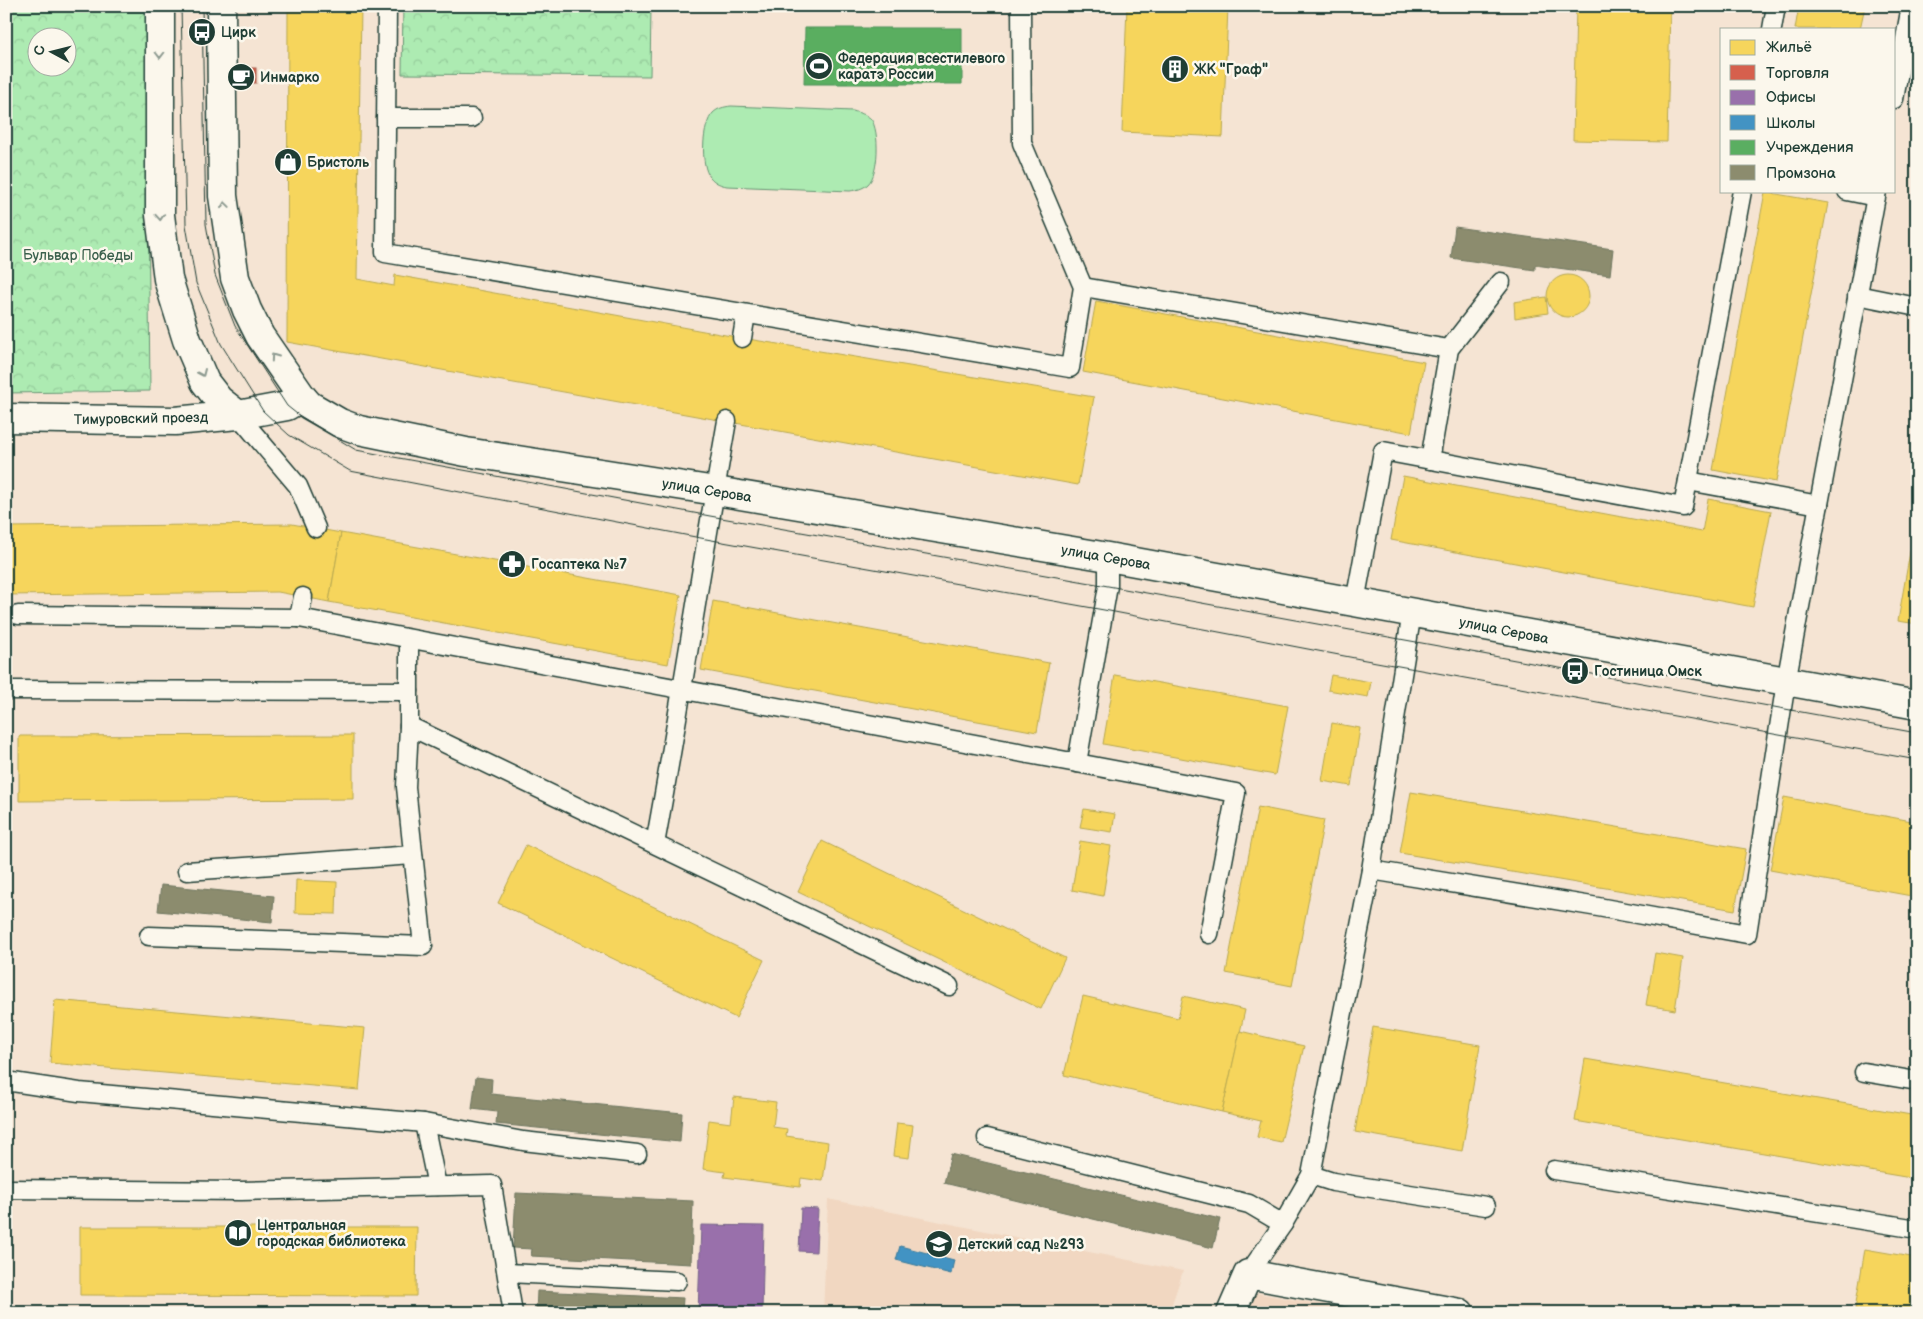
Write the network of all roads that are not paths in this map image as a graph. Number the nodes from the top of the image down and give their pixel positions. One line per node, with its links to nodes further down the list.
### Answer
1 (160, 6): 22 (street, one-way to 22)
2 (221, 6): 21 (street, улица Серова, one-way to 2)
3 (387, 6): 9 (lane)
4 (1021, 6): 15 (lane)
5 (1776, 6): 7 (lane)
6 (1911, 6): 8 (lane)
7 (1772, 28)
8 (1896, 88)
9 (386, 118): 10 (lane); 18 (lane)
10 (472, 118)
11 (1742, 192): 26 (lane)
12 (1857, 192): 13 (lane)
13 (1877, 194): 16 (lane)
14 (1501, 282): 20 (lane)
15 (1083, 288): 18 (lane); 20 (lane)
16 (1858, 296): 17 (lane); 28 (lane)
17 (1917, 306)
18 (746, 314): 19 (lane)
19 (742, 338)
20 (1449, 349): 25 (lane)
21 (302, 397): 22 (street, Тимуровский проезд); 27 (street, улица Серова)
22 (238, 415): 23 (street, Тимуровский проезд); 29 (lane)
23 (6, 418)
24 (727, 421): 27 (lane)
25 (1430, 460): 26 (lane); 32 (lane)
26 (1688, 481): 28 (lane)
27 (716, 491): 30 (street, улица Серова); 39 (lane)
28 (1819, 505): 37 (lane)
29 (316, 528)
30 (1108, 557): 32 (street, улица Серова); 43 (lane)
31 (303, 597): 35 (lane)
32 (1355, 602): 33 (street, улица Серова)
33 (1412, 612): 37 (street, улица Серова); 46 (lane)
34 (18, 615): 35 (lane)
35 (299, 618): 36 (lane)
36 (409, 639): 39 (lane); 40 (lane)
37 (1786, 682): 41 (street, улица Серова); 46 (lane)
38 (6, 690): 40 (lane)
39 (683, 690): 43 (lane); 44 (lane)
40 (409, 691): 42 (lane)
41 (1917, 705)
42 (409, 726): 44 (lane); 45 (lane)
43 (1077, 763): 48 (lane)
44 (656, 844): 50 (lane)
45 (413, 855): 47 (lane); 49 (lane)
46 (1371, 870): 58 (lane)
47 (187, 871)
48 (1210, 934)
49 (149, 936)
50 (950, 986)
51 (1864, 1072): 52 (lane)
52 (1917, 1081)
53 (6, 1082): 54 (lane)
54 (424, 1123): 56 (lane); 59 (lane)
55 (987, 1138): 62 (lane)
56 (637, 1154)
57 (1554, 1170): 63 (lane)
58 (1311, 1174): 61 (lane); 62 (lane)
59 (437, 1186): 60 (lane); 64 (lane)
60 (6, 1189)
61 (1486, 1206)
62 (1283, 1224): 65 (lane)
63 (1917, 1229)
64 (506, 1273): 66 (lane); 67 (lane)
65 (1248, 1274): 68 (street); 69 (street)
66 (677, 1281)
67 (513, 1313)
68 (1231, 1313)
69 (1460, 1313)

